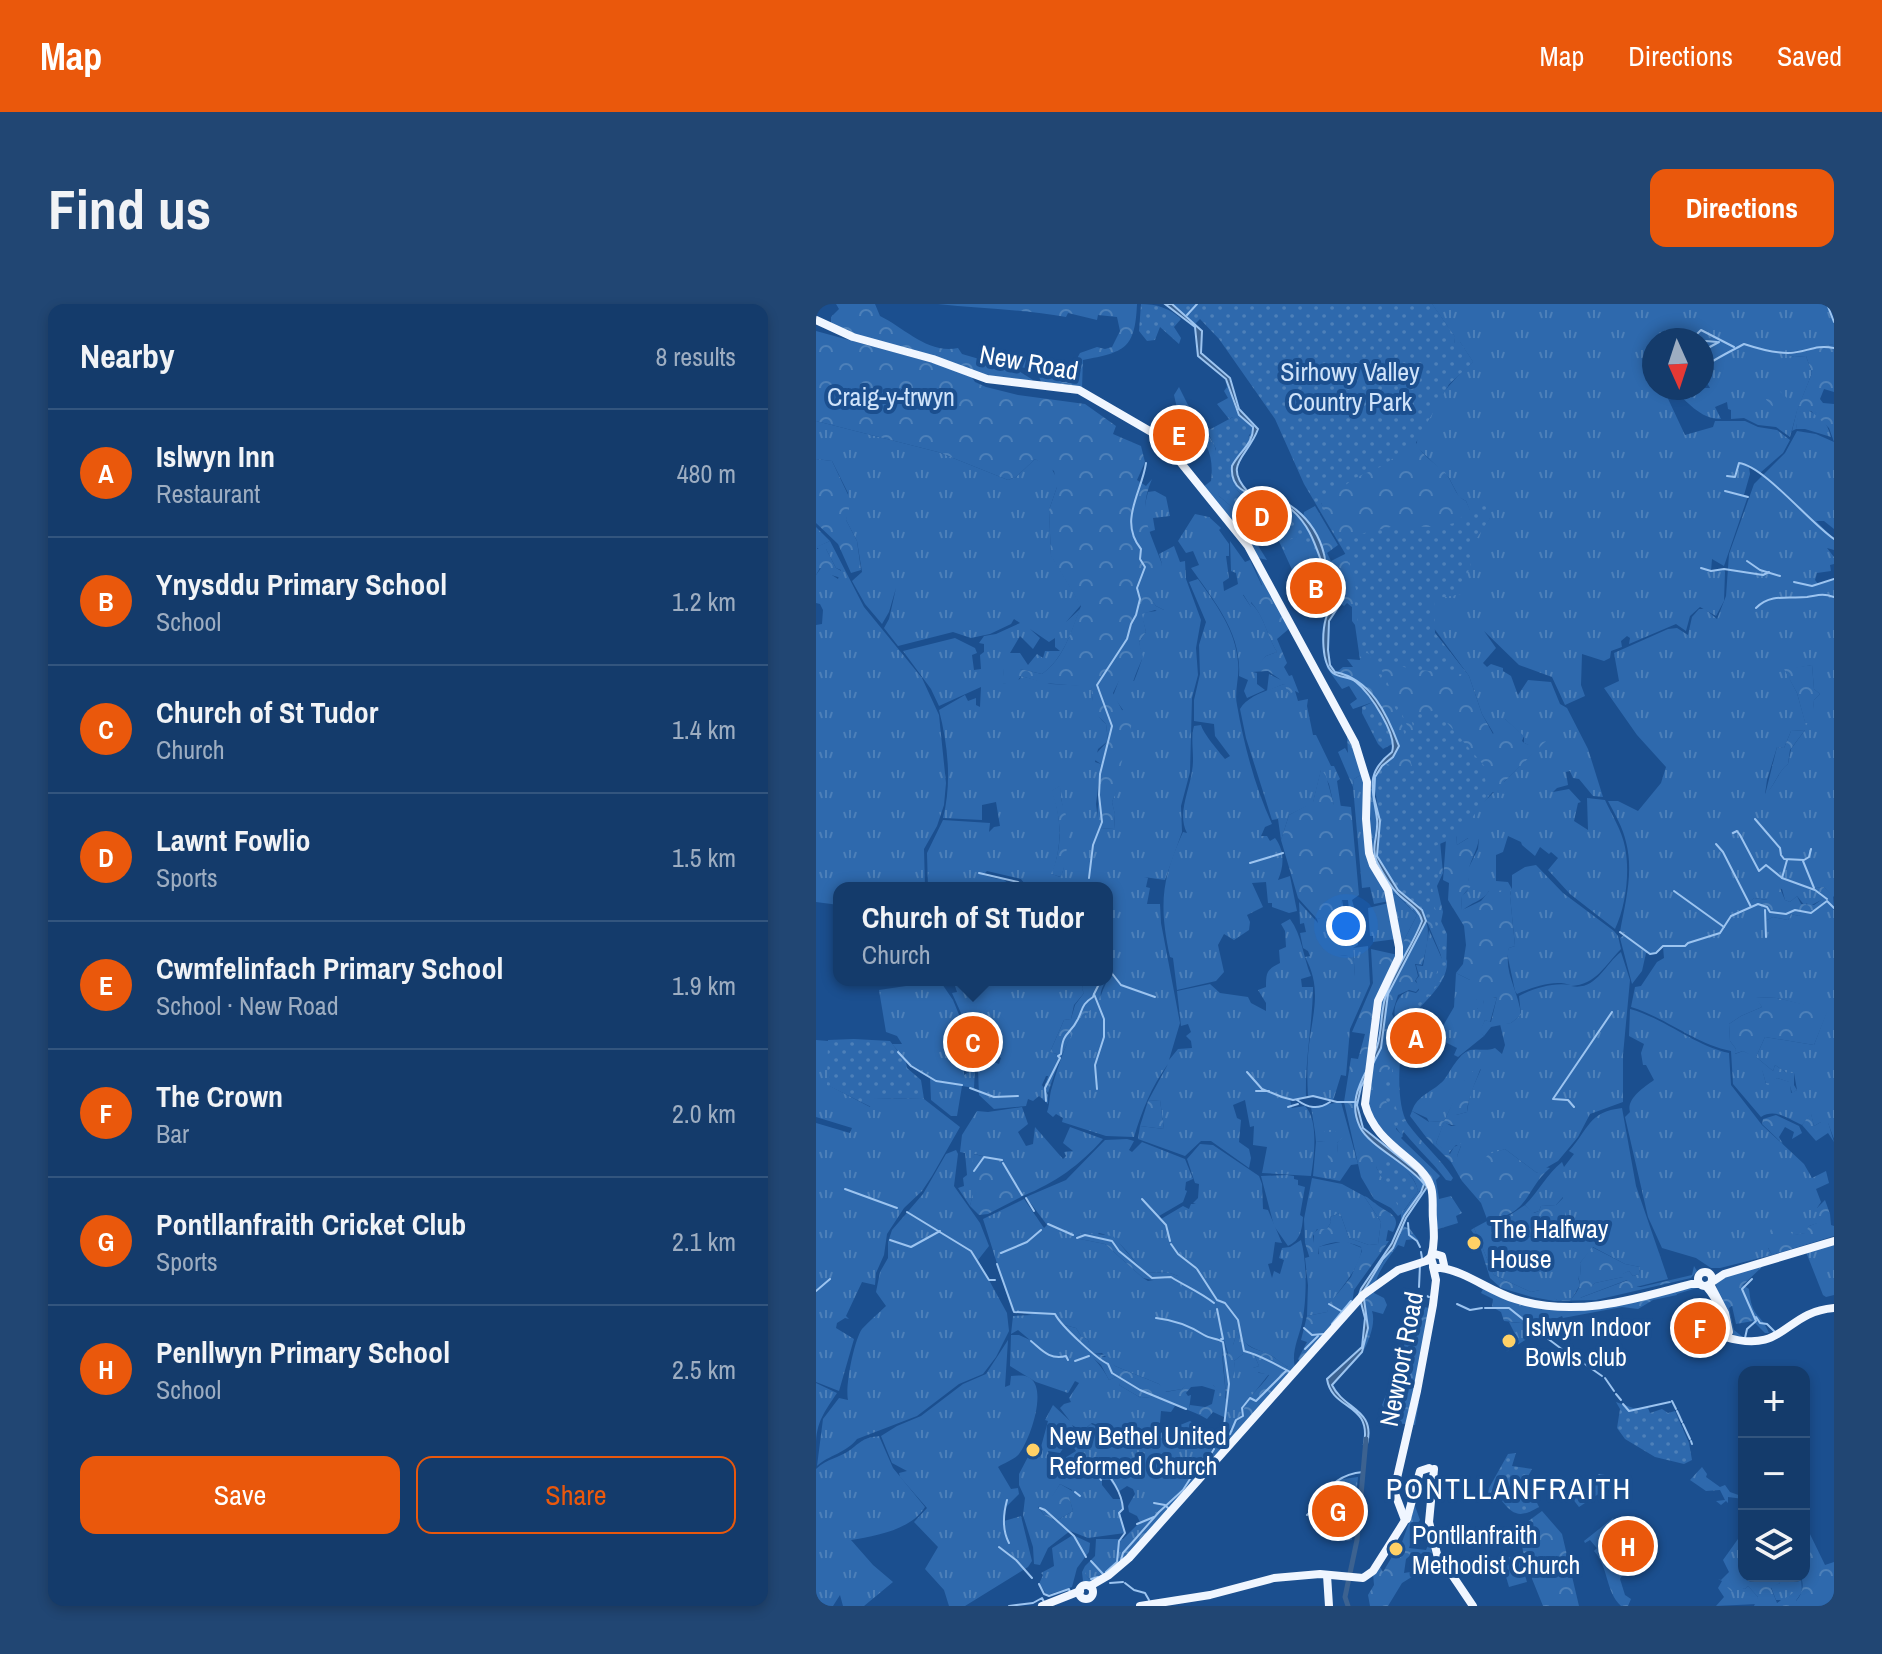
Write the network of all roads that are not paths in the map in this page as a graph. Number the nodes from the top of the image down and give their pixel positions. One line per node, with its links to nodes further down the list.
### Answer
1 (816, 320): 2 (main road, New Road)
2 (1257, 562): 4 (main road, Newport Road)
3 (1834, 1241): 5 (main road)
4 (1434, 1264): 5 (main road); 7 (main road, Newport Road); 9 (main road)
5 (1706, 1282): 6 (main road)
6 (1834, 1308)
7 (1407, 1521): 8 (main road); 14 (main road)
8 (1327, 1575): 12 (main road); 13 (main road)
9 (1088, 1597): 10 (main road); 11 (main road)
10 (1042, 1606)
11 (1053, 1606)
12 (1140, 1606)
13 (1329, 1606)
14 (1473, 1606)

